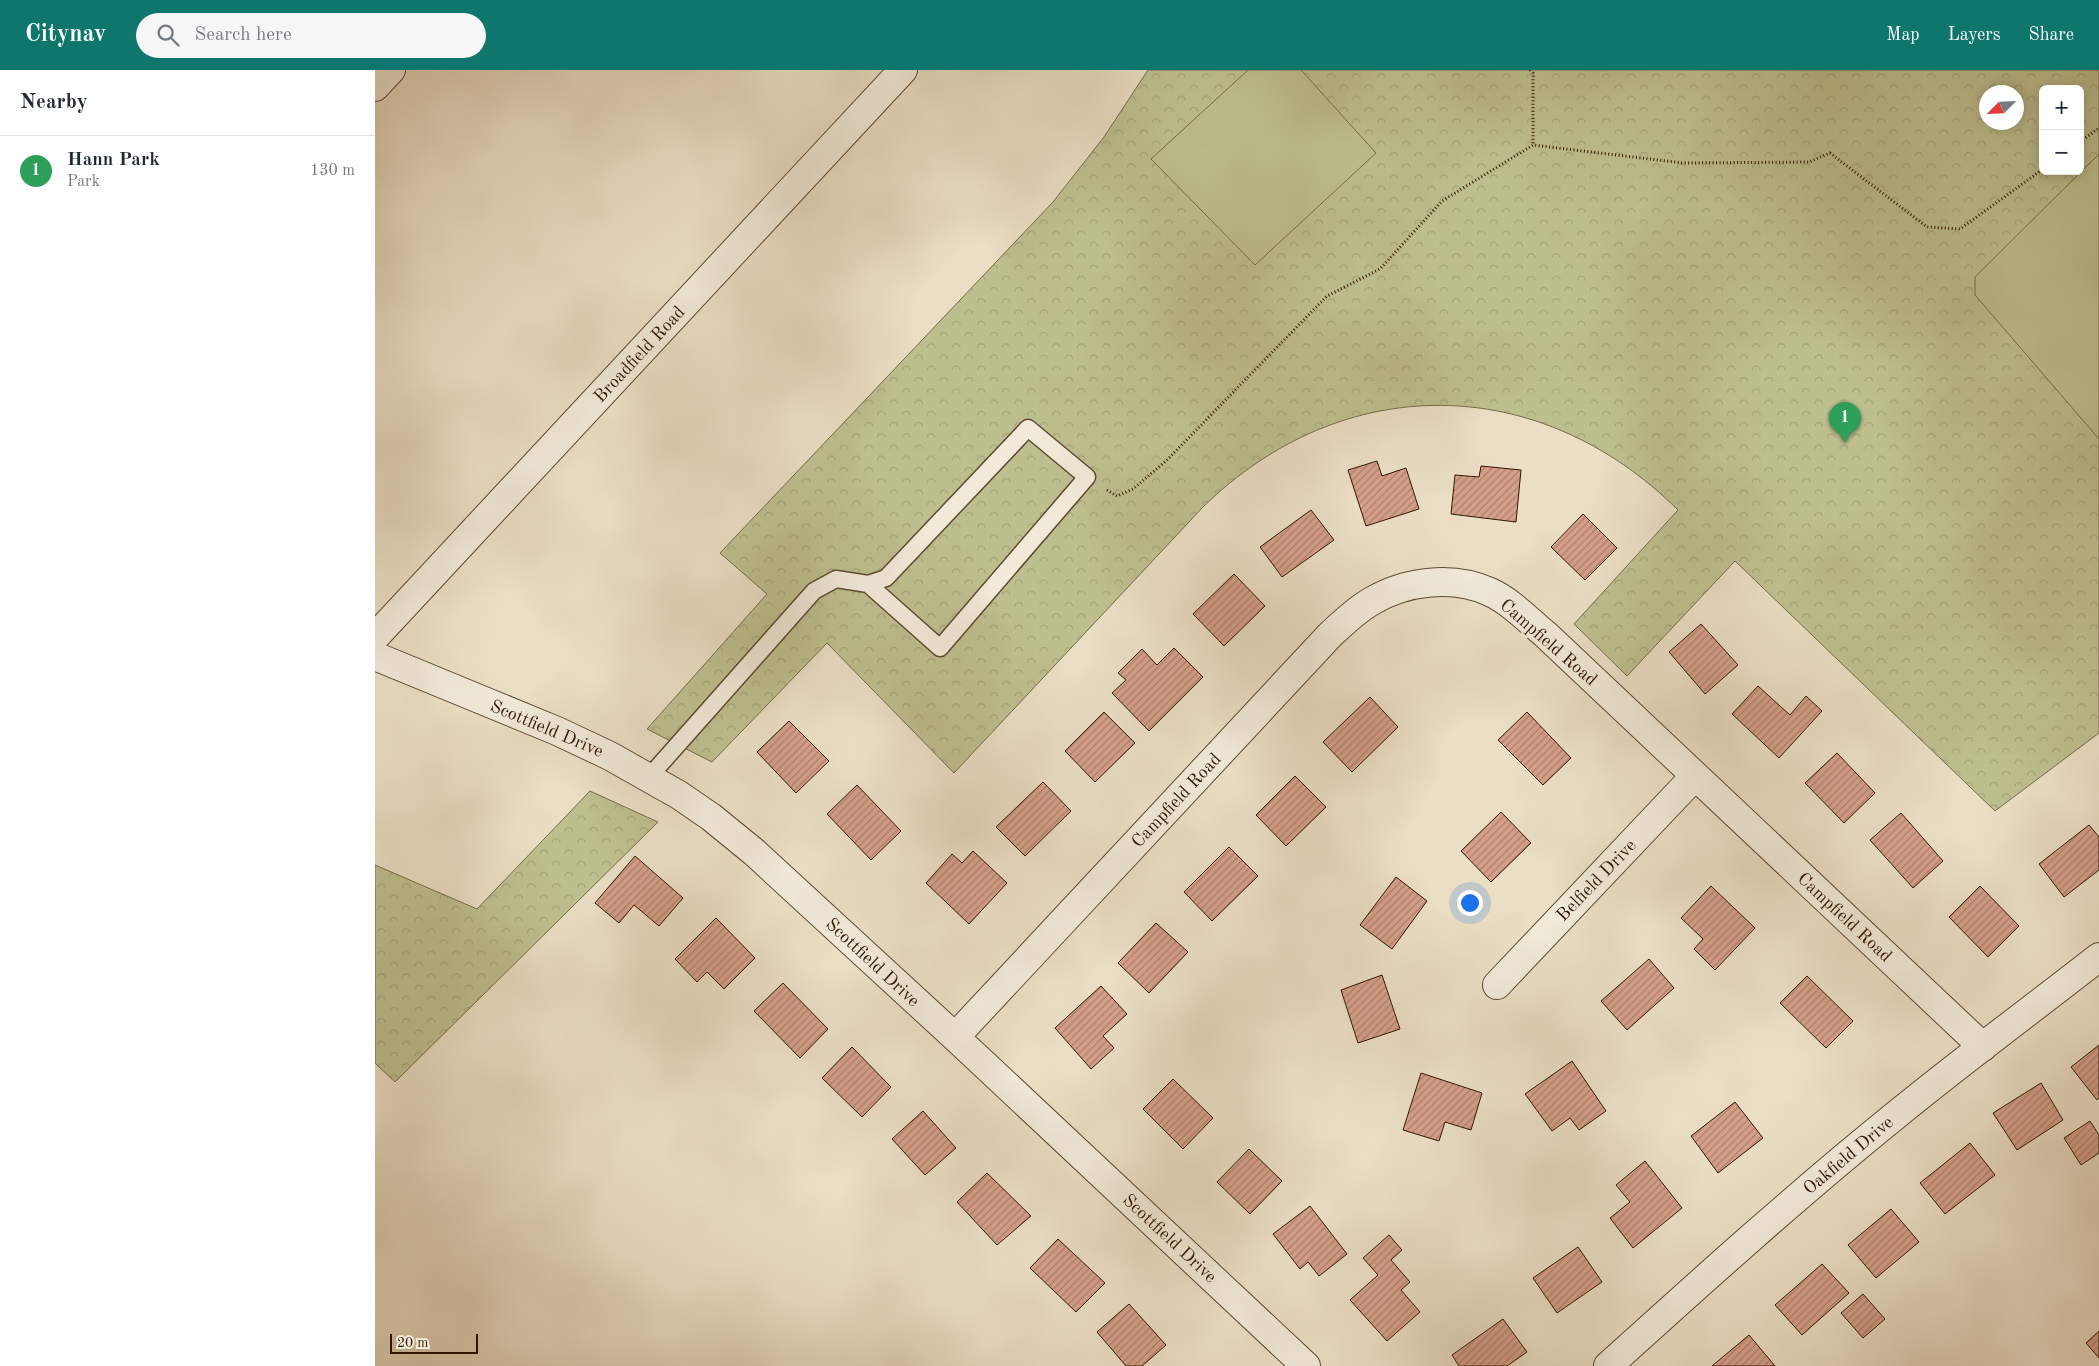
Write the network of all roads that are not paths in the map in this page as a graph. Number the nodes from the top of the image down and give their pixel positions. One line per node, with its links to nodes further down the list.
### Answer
1 (391, 70): 3 (street)
2 (903, 70): 5 (street, Broadfield Road)
3 (375, 87)
4 (869, 584): 4 (lane); 8 (lane)
5 (375, 637)
6 (375, 656): 8 (street, Scottfield Drive)
7 (1695, 776): 10 (street, Belfield Drive); 11 (street, Campfield Road); 12 (street, Campfield Road)
8 (649, 777): 11 (street, Scottfield Drive)
9 (2099, 957): 12 (street, Oakfield Drive)
10 (1497, 985)
11 (955, 1037): 13 (street, Scottfield Drive)
12 (1983, 1047): 14 (street, Oakfield Drive)
13 (1305, 1366)
14 (1608, 1366)

